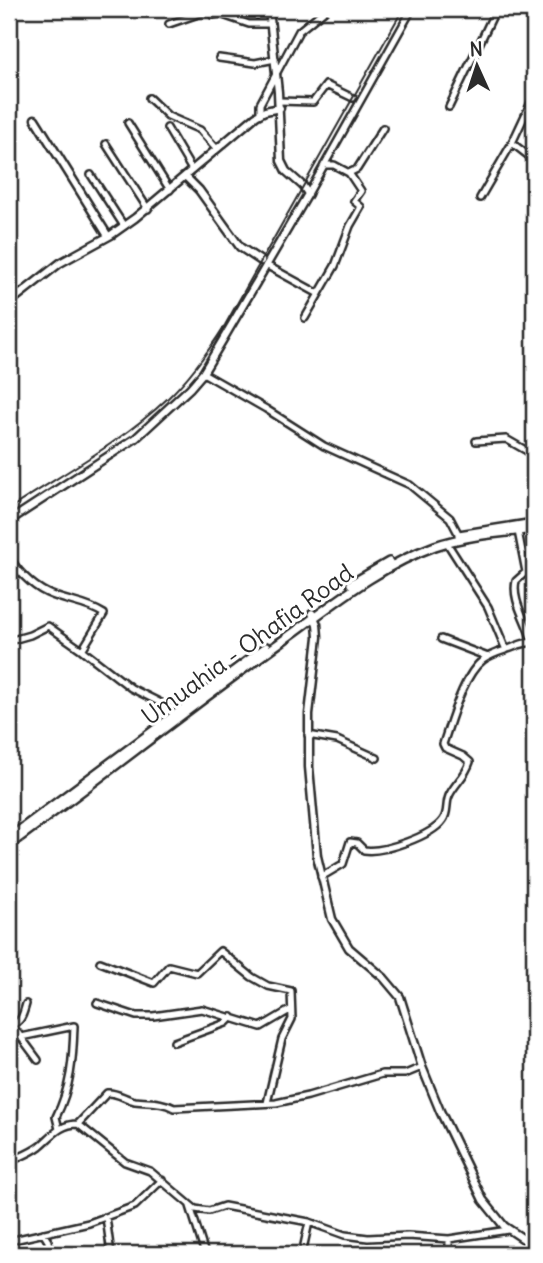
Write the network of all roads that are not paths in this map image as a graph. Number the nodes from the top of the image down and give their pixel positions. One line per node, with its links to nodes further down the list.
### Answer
1 (269, 9): 9 (street)
2 (326, 9): 12 (street)
3 (410, 9): 27 (street)
4 (496, 9): 17 (street)
5 (510, 9): 7 (street)
6 (206, 10): 8 (street); 9 (street)
7 (534, 19)
8 (169, 24)
9 (270, 24): 11 (street)
10 (219, 58): 11 (street)
11 (275, 60): 12 (street)
12 (277, 76): 16 (street); 18 (street)
13 (534, 96): 23 (street)
14 (149, 98): 25 (street)
15 (353, 98): 16 (street)
16 (279, 105): 18 (street); 33 (street)
17 (449, 107)
18 (260, 114): 25 (street)
19 (35, 119): 37 (street)
20 (128, 123): 32 (street)
21 (167, 128): 28 (street)
22 (383, 128): 29 (street)
23 (512, 143): 26 (street); 34 (street)
24 (106, 144): 35 (street)
25 (217, 149): 28 (street)
26 (534, 160)
27 (324, 165): 29 (street); 33 (street)
28 (192, 170): 31 (street)
29 (349, 173): 41 (street)
30 (91, 175): 36 (street)
31 (185, 176): 32 (street); 38 (street)
32 (170, 190): 35 (street)
33 (308, 194): 38 (street)
34 (480, 198)
35 (148, 209): 36 (street)
36 (124, 226): 37 (street)
37 (108, 236): 40 (street)
38 (263, 263): 41 (street); 44 (street)
39 (9, 287): 40 (street)
40 (19, 294): 42 (street)
41 (319, 294): 43 (street)
42 (9, 303)
43 (305, 318)
44 (203, 373): 47 (street); 51 (street)
45 (476, 441): 46 (street)
46 (534, 455)
47 (9, 521)
48 (534, 523): 51 (main road, Umuahia - Ohafia Road)
49 (534, 529): 50 (main road, Umuahia - Ohafia Road)
50 (518, 531): 52 (main road, Umuahia - Ohafia Road); 57 (street)
51 (459, 535): 54 (main road, Umuahia - Ohafia Road)
52 (447, 542): 54 (main road, Umuahia - Ohafia Road); 59 (street)
53 (9, 555): 58 (street)
54 (313, 615): 61 (main road, Umuahia - Ohafia Road); 62 (street); 65 (main road, Umuahia - Ohafia Road)
55 (440, 639): 60 (street)
56 (9, 641): 58 (street)
57 (533, 642): 59 (street)
58 (82, 650): 61 (street)
59 (506, 650): 60 (street)
60 (488, 657): 66 (street)
61 (173, 714): 64 (main road, Umuahia - Ohafia Road)
62 (309, 736): 63 (street); 66 (street)
63 (377, 758)
64 (9, 838)
65 (9, 845)
66 (321, 877): 76 (street)
67 (100, 962): 70 (street)
68 (97, 1003): 71 (street)
69 (26, 1004): 72 (street)
70 (290, 1010): 71 (street); 77 (street)
71 (232, 1017): 74 (street)
72 (10, 1024): 73 (street)
73 (21, 1037): 75 (street); 79 (street)
74 (174, 1042)
75 (38, 1060)
76 (422, 1067): 77 (street); 85 (street)
77 (267, 1103): 78 (street)
78 (78, 1124): 79 (street); 81 (street)
79 (59, 1129): 80 (street)
80 (9, 1161)
81 (162, 1180): 82 (street); 83 (street)
82 (190, 1206): 84 (street); 94 (street)
83 (106, 1217): 86 (street); 93 (street)
84 (309, 1222): 87 (street); 95 (street)
85 (508, 1230): 87 (street); 89 (street)
86 (43, 1233): 88 (street); 92 (street)
87 (449, 1239): 96 (street)
88 (9, 1241)
89 (534, 1246)
90 (9, 1248): 91 (street)
91 (16, 1254)
92 (50, 1254)
93 (111, 1254)
94 (205, 1254)
95 (302, 1254)
96 (449, 1254)

